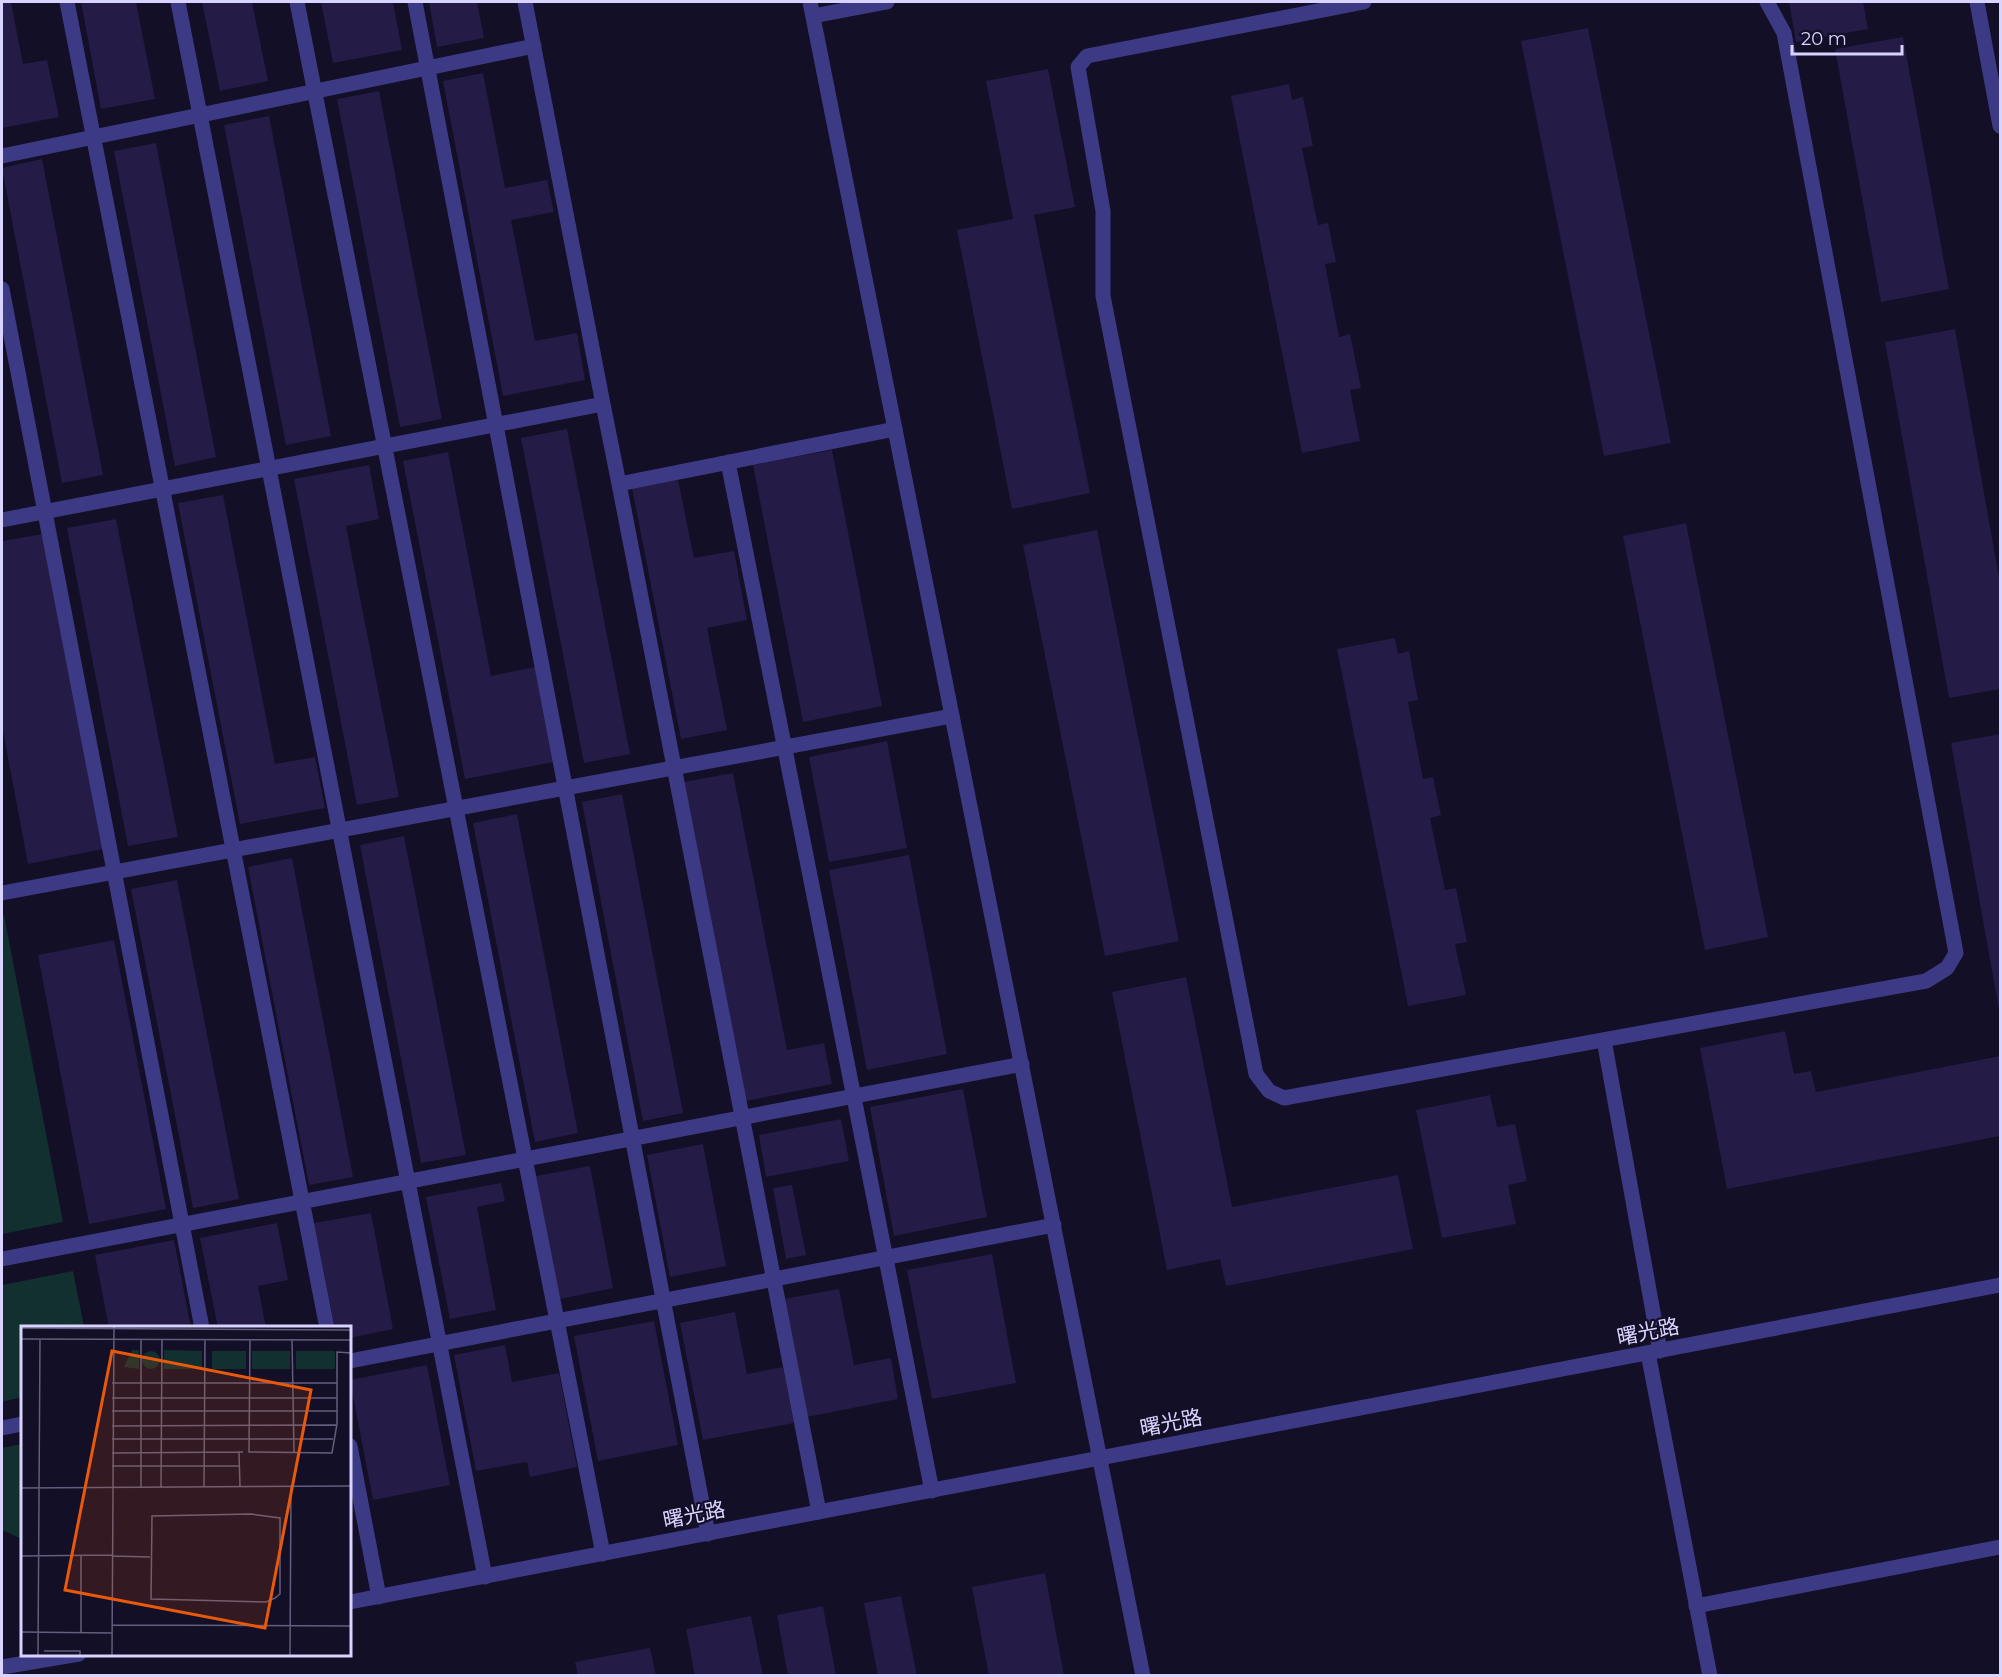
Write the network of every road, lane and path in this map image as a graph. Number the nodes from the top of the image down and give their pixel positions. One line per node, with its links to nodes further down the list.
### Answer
1 (67, 2): 16 (street)
2 (178, 2): 14 (street)
3 (297, 2): 13 (street)
4 (415, 2): 12 (street)
5 (525, 2): 11 (street)
6 (887, 2): 10 (street)
7 (1364, 2): 38 (street)
8 (1767, 2): 38 (street)
9 (1977, 2): 15 (street)
10 (812, 9): 21 (street)
11 (534, 46): 12 (street); 19 (street)
12 (428, 68): 13 (street); 20 (street)
13 (315, 91): 14 (street); 22 (street)
14 (200, 115): 16 (street); 24 (street)
15 (2001, 126)
16 (94, 136): 17 (street); 26 (street)
17 (2, 156)
18 (2, 289): 27 (street)
19 (603, 404): 20 (street); 25 (street)
20 (496, 424): 22 (street); 32 (street)
21 (895, 429): 23 (street); 29 (street)
22 (384, 446): 24 (street); 33 (street)
23 (728, 462): 25 (street); 30 (street)
24 (269, 468): 26 (street); 34 (street)
25 (619, 484): 31 (street)
26 (162, 488): 27 (street); 35 (street)
27 (44, 511): 28 (street); 36 (street)
28 (2, 520)
29 (952, 716): 30 (street); 39 (street)
30 (784, 747): 31 (street); 40 (street)
31 (674, 767): 32 (street); 41 (street)
32 (566, 788): 33 (street); 42 (street)
33 (456, 808): 34 (street); 43 (street)
34 (339, 830): 35 (street); 44 (street)
35 (233, 849): 36 (street); 45 (street)
36 (114, 872): 37 (street); 47 (street)
37 (2, 893)
38 (1604, 1040): 57 (street)
39 (1022, 1065): 40 (street); 46 (street)
40 (854, 1097): 41 (street); 48 (street)
41 (742, 1118): 42 (street); 50 (street)
42 (633, 1139): 43 (street); 52 (street)
43 (525, 1160): 44 (street); 53 (street)
44 (408, 1182): 45 (street); 56 (street)
45 (302, 1202): 47 (street); 55 (street)
46 (1054, 1224): 48 (street); 62 (street)
47 (182, 1225): 49 (street); 54 (street)
48 (885, 1257): 50 (street); 63 (street)
49 (2, 1259)
50 (774, 1278): 52 (street); 64 (street)
51 (2001, 1286): 57 (street, 曙光路)
52 (664, 1300): 53 (street); 65 (street)
53 (557, 1321): 56 (street); 67 (street)
54 (202, 1326)
55 (327, 1326)
56 (439, 1343): 58 (street); 68 (street)
57 (1654, 1352): 62 (street, 曙光路); 71 (street)
58 (351, 1361)
59 (21, 1424): 60 (street)
60 (2, 1428)
61 (351, 1451): 69 (street)
62 (1100, 1458): 63 (street, 曙光路); 74 (street)
63 (932, 1491): 64 (street, 曙光路)
64 (819, 1512): 65 (street, 曙光路)
65 (708, 1534): 67 (street, 曙光路)
66 (2001, 1546): 71 (street)
67 (603, 1554): 68 (street, 曙光路)
68 (485, 1577): 69 (street, 曙光路)
69 (379, 1597): 70 (street, 曙光路)
70 (351, 1602)
71 (1696, 1606): 75 (street)
72 (67, 1656): 73 (street)
73 (2, 1667)
74 (1143, 1676)
75 (1710, 1676)

